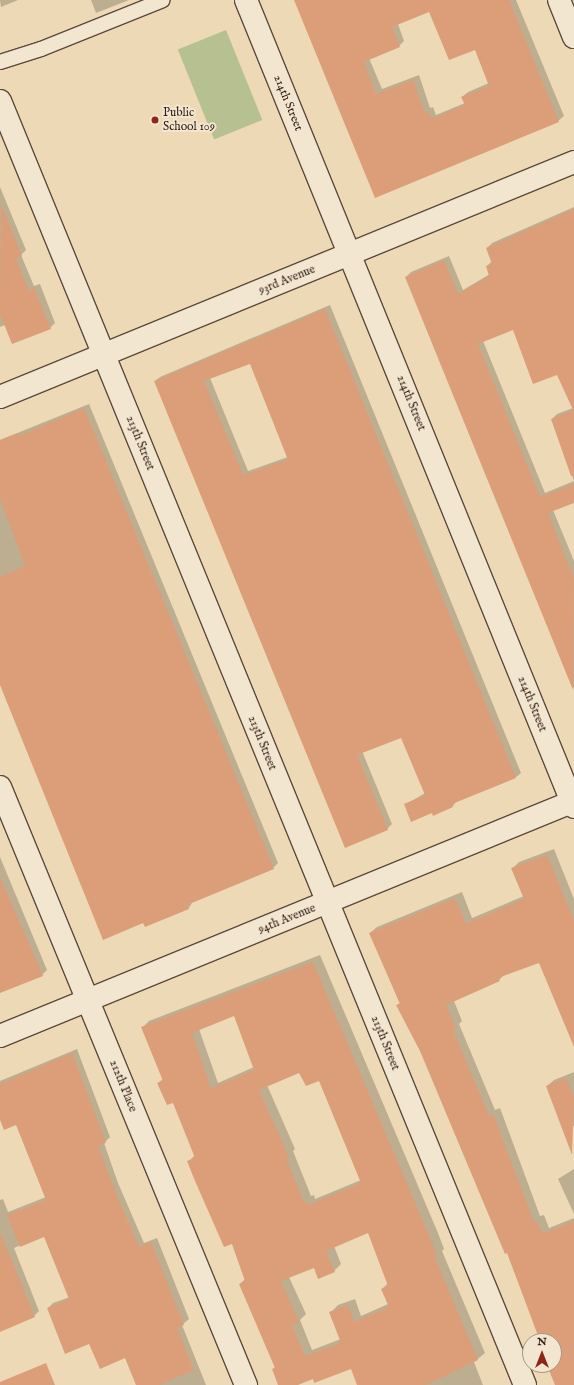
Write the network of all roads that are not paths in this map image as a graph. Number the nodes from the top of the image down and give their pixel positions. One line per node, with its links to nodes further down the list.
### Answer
1 (163, 0): 5 (lane)
2 (246, 0): 8 (street, 214th Street)
3 (559, 0): 4 (street)
4 (574, 37)
5 (0, 62)
6 (0, 101): 9 (street, 213th Street)
7 (574, 162): 8 (street, 93rd Avenue)
8 (350, 254): 9 (street, 93rd Avenue); 12 (street, 214th Street)
9 (104, 355): 10 (street, 93rd Avenue); 13 (street, 213th Street)
10 (0, 397)
11 (0, 787): 14 (street, 212th Place)
12 (573, 803): 13 (street, 94th Avenue)
13 (327, 903): 14 (street, 94th Avenue); 17 (street, 213th Street)
14 (87, 1000): 15 (street, 94th Avenue); 16 (street, 212th Place)
15 (0, 1036)
16 (246, 1385)
17 (525, 1385)

